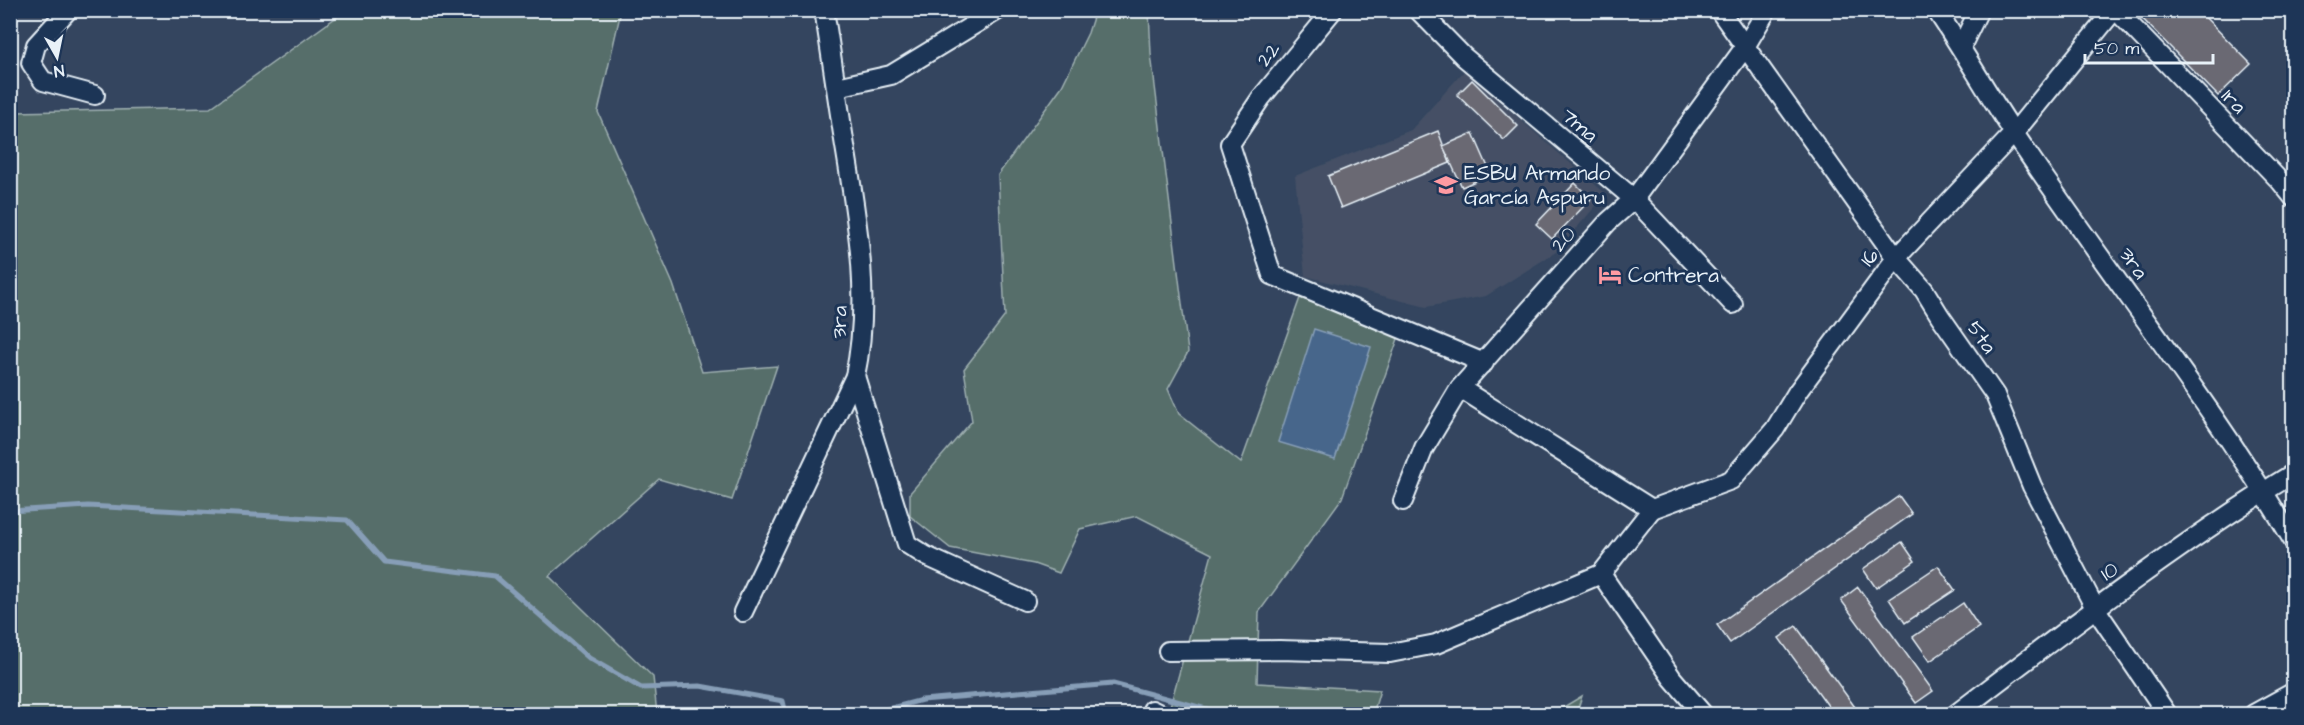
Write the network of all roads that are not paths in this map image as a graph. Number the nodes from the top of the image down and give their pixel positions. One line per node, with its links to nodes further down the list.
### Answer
1 (68, 10): 14 (street)
2 (824, 10): 13 (street, 3ra)
3 (998, 10): 13 (street)
4 (1333, 10): 21 (street, 22)
5 (1418, 10): 18 (street, 7ma)
6 (1719, 10): 11 (street, 5ta)
7 (1767, 10): 11 (street, 20)
8 (1936, 10): 12 (street, 3ra)
9 (1979, 10): 12 (street)
10 (2115, 10): 15 (street, 16); 16 (street, 1ra)
11 (1745, 47): 18 (street, 20); 19 (street, 5ta)
12 (1961, 47): 15 (street, 3ra)
13 (837, 87): 22 (street, 3ra)
14 (95, 95)
15 (2014, 133): 19 (street, 16); 25 (street, 3ra)
16 (2287, 176): 17 (street, 1ra)
17 (2294, 198)
18 (1634, 199): 20 (street, 7ma); 21 (street, 20)
19 (1896, 258): 27 (street, 16); 31 (street, 5ta)
20 (1733, 304)
21 (1484, 363): 23 (street, 20)
22 (855, 376): 30 (street); 32 (street, 3ra)
23 (1460, 388): 26 (street, 20); 27 (street)
24 (2294, 473): 25 (street, 10)
25 (2263, 491): 28 (street, 3ra); 31 (street, 10)
26 (1403, 501)
27 (1652, 509): 29 (street)
28 (2294, 542)
29 (1601, 574): 33 (street); 35 (street)
30 (1025, 601)
31 (2095, 608): 36 (street, 10); 37 (street, 5ta)
32 (742, 612)
33 (1168, 651)
34 (2294, 692): 38 (street)
35 (1703, 714)
36 (1956, 714)
37 (2167, 714)
38 (2254, 714)

